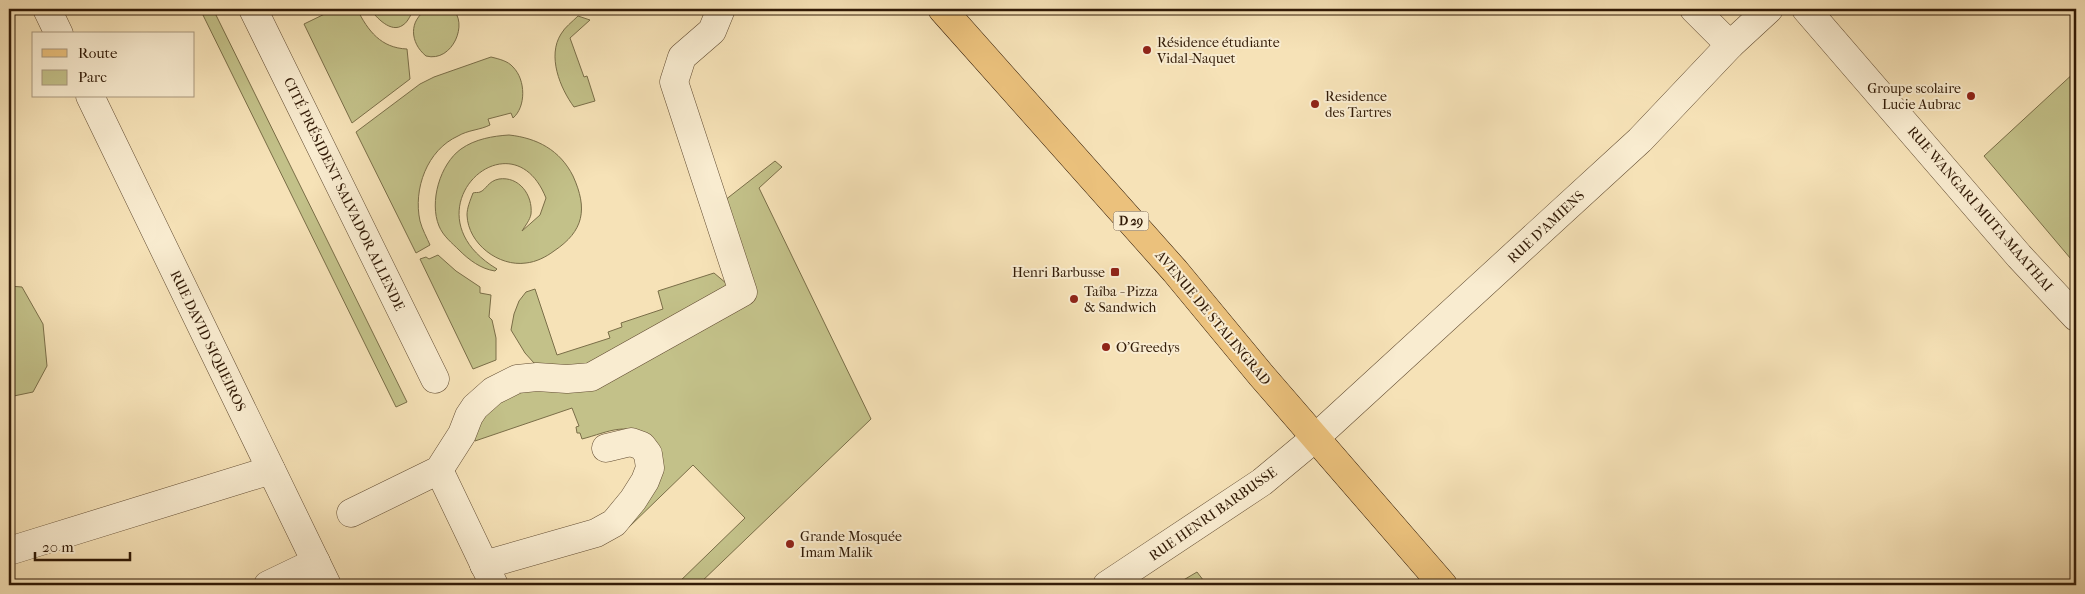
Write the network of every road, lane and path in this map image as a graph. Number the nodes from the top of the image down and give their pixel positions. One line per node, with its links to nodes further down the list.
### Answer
1 (47, 9): 8 (street)
2 (253, 9): 12 (street, CITÉ PRÉSIDENT SALVADOR ALLENDE)
3 (721, 9): 16 (street)
4 (942, 9): 13 (main road, AVENUE DE STALINGRAD / D 29)
5 (1694, 9): 9 (street)
6 (1769, 9): 9 (street, RUE D'AMIENS)
7 (1806, 9): 11 (street, RUE WANGARI MUTA-MAATHAI)
8 (58, 32)
9 (1730, 45): 13 (street, RUE D'AMIENS)
10 (91, 98): 15 (street, RUE DAVID SIQUEIROS)
11 (2076, 317)
12 (435, 379)
13 (1315, 438): 22 (street, RUE HENRI BARBUSSE); 23 (main road, AVENUE DE STALINGRAD / D 29)
14 (606, 448): 20 (street)
15 (271, 470): 18 (street); 19 (street, RUE DAVID SIQUEIROS)
16 (439, 470): 17 (street); 20 (street)
17 (351, 513)
18 (9, 550)
19 (322, 574): 21 (street)
20 (489, 575)
21 (268, 585)
22 (1107, 585)
23 (1443, 585)

